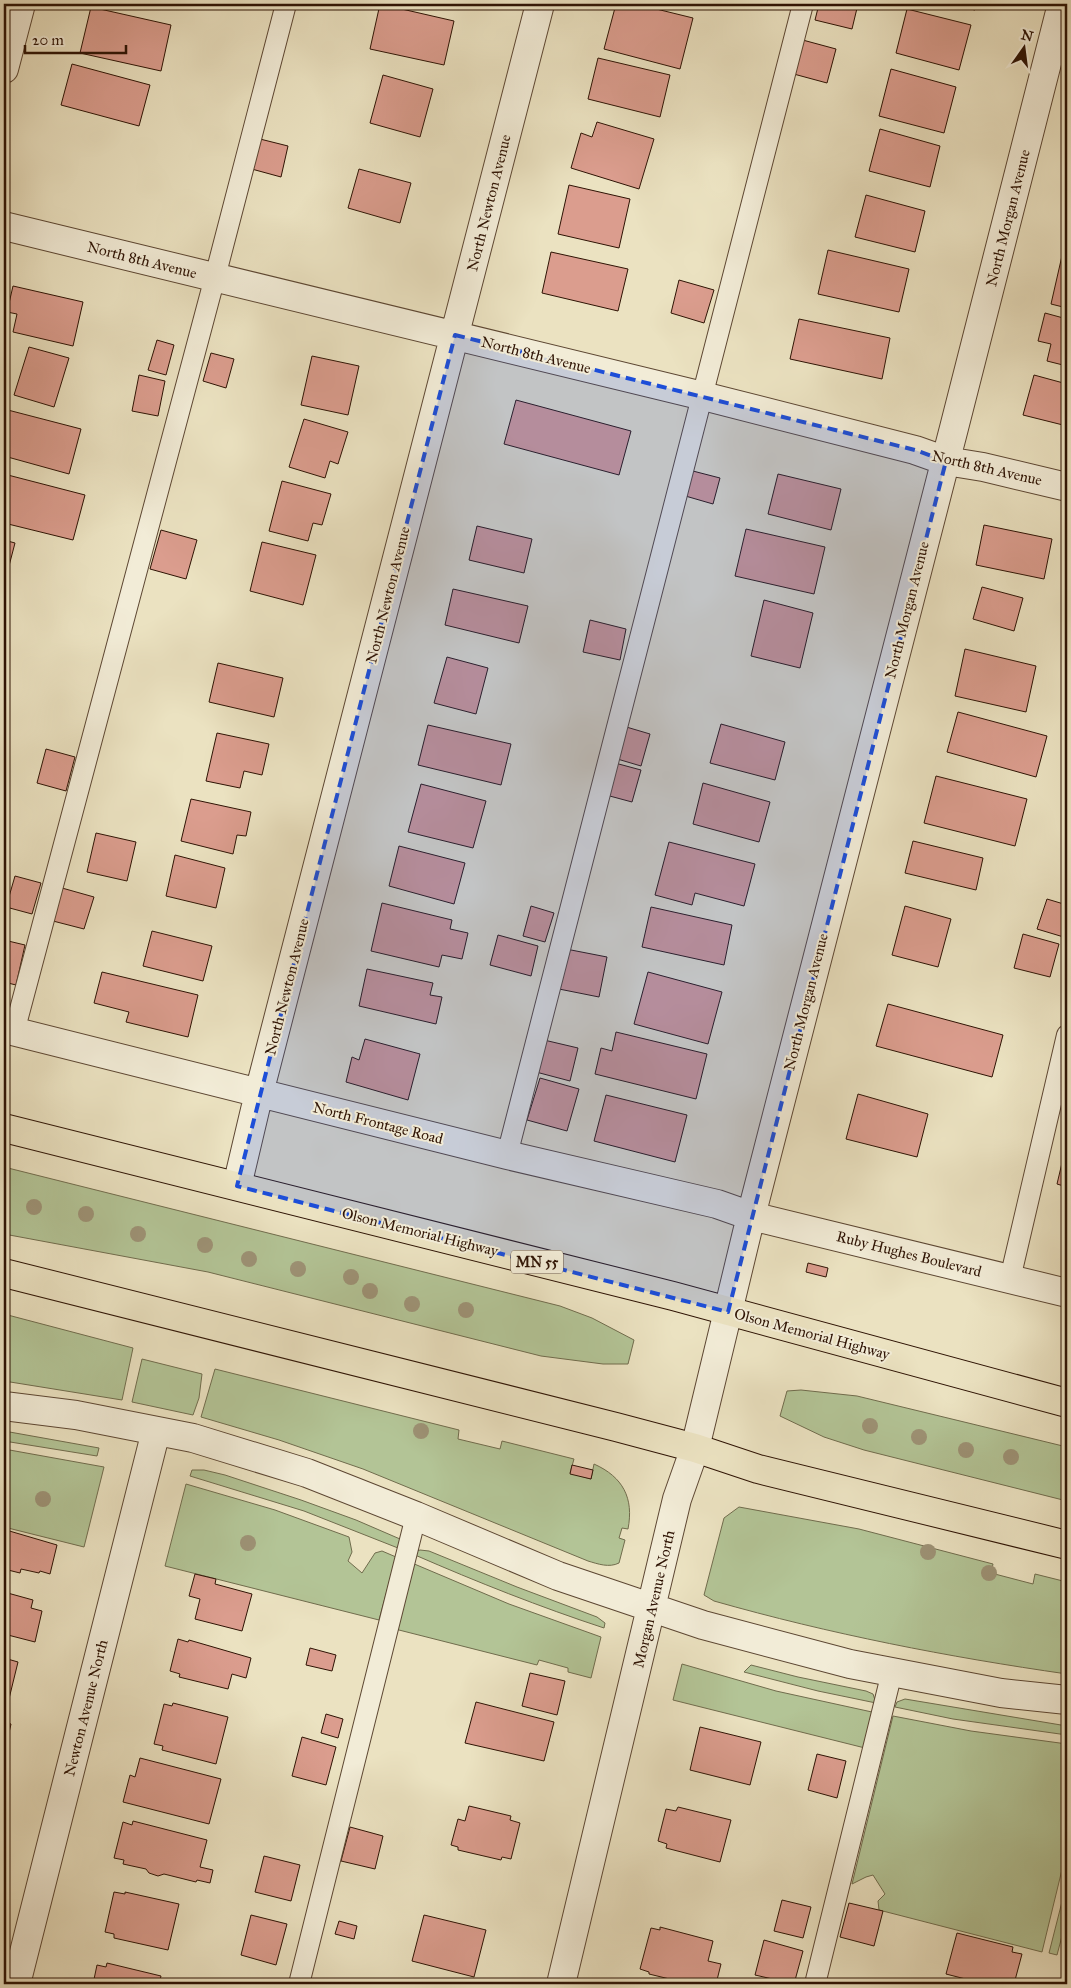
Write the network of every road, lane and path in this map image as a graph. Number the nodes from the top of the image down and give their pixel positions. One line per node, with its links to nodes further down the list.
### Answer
1 (20, 4): 6 (street)
2 (286, 4): 8 (lane)
3 (540, 4): 9 (street, North Newton Avenue)
4 (803, 4): 10 (lane)
5 (1062, 4): 11 (street, North Morgan Avenue)
6 (4, 69)
7 (4, 226): 8 (street, North 8th Avenue)
8 (215, 278): 9 (street, North 8th Avenue); 13 (lane)
9 (455, 335): 10 (street, North 8th Avenue); 15 (street, North Newton Avenue)
10 (703, 396): 11 (street, North 8th Avenue); 17 (lane)
11 (946, 461): 12 (street, North 8th Avenue); 19 (street, North Morgan Avenue)
12 (1067, 487)
13 (9, 1030): 15 (street, North Frontage Road)
14 (1067, 1035): 21 (lane)
15 (260, 1094): 17 (street, North Frontage Road); 18 (street, North Newton Avenue)
16 (4, 1128): 18 (main road, Olson Memorial Highway / MN 55)
17 (507, 1155): 19 (street, North Frontage Road)
18 (237, 1186): 23 (main road, Olson Memorial Highway / MN 55)
19 (751, 1216): 21 (street, Ruby Hughes Boulevard); 23 (street, Morgan Avenue North)
20 (4, 1273): 27 (main road)
21 (1010, 1279): 22 (street, Ruby Hughes Boulevard)
22 (1067, 1293)
23 (728, 1312): 24 (main road, Olson Memorial Highway / MN 55); 27 (street, Morgan Avenue North)
24 (1067, 1403)
25 (4, 1406): 26 (street)
26 (156, 1431): 28 (street); 33 (street, Newton Avenue North)
27 (695, 1448): 29 (main road); 30 (street, Morgan Avenue North)
28 (416, 1516): 30 (street); 34 (lane)
29 (1067, 1545)
30 (652, 1608): 31 (street); 35 (street, Morgan Avenue North)
31 (892, 1672): 32 (street); 36 (lane)
32 (1067, 1700)
33 (16, 1984)
34 (299, 1984)
35 (561, 1984)
36 (815, 1984)

